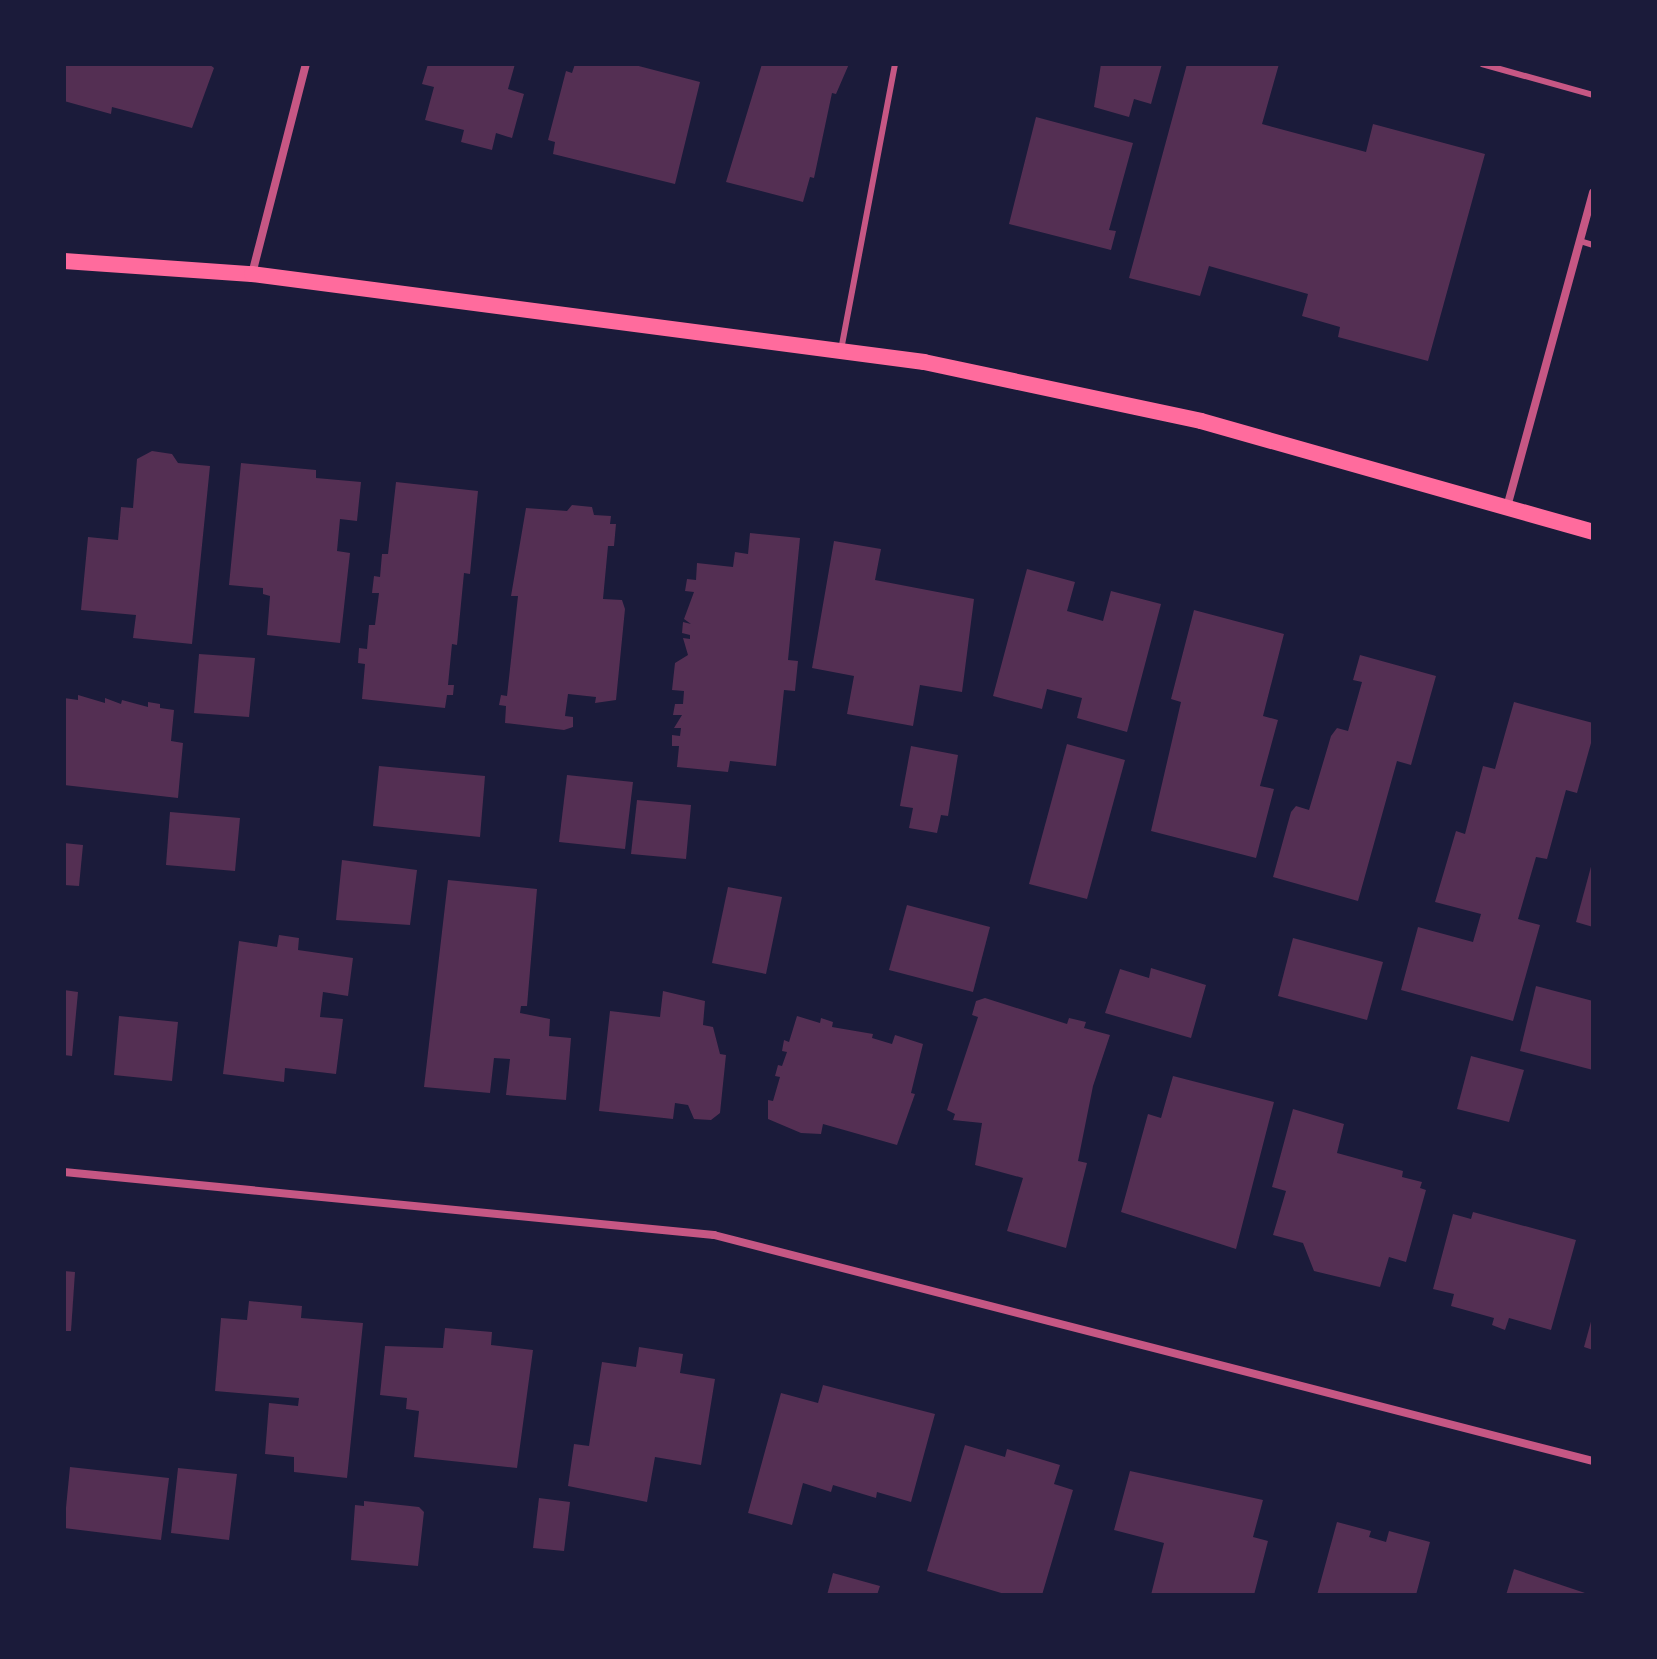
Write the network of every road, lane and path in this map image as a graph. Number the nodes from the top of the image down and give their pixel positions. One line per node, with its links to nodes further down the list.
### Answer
1 (306, 64): 9 (street)
2 (895, 64): 10 (lane)
3 (1482, 64): 4 (lane)
4 (1593, 95)
5 (1593, 193): 6 (street)
6 (1580, 241): 7 (lane); 11 (street)
7 (1593, 245)
8 (64, 261): 9 (main road)
9 (252, 274): 10 (main road)
10 (841, 350): 11 (main road)
11 (1507, 508): 12 (main road)
12 (1593, 532)
13 (64, 1172): 14 (street)
14 (1593, 1461)

